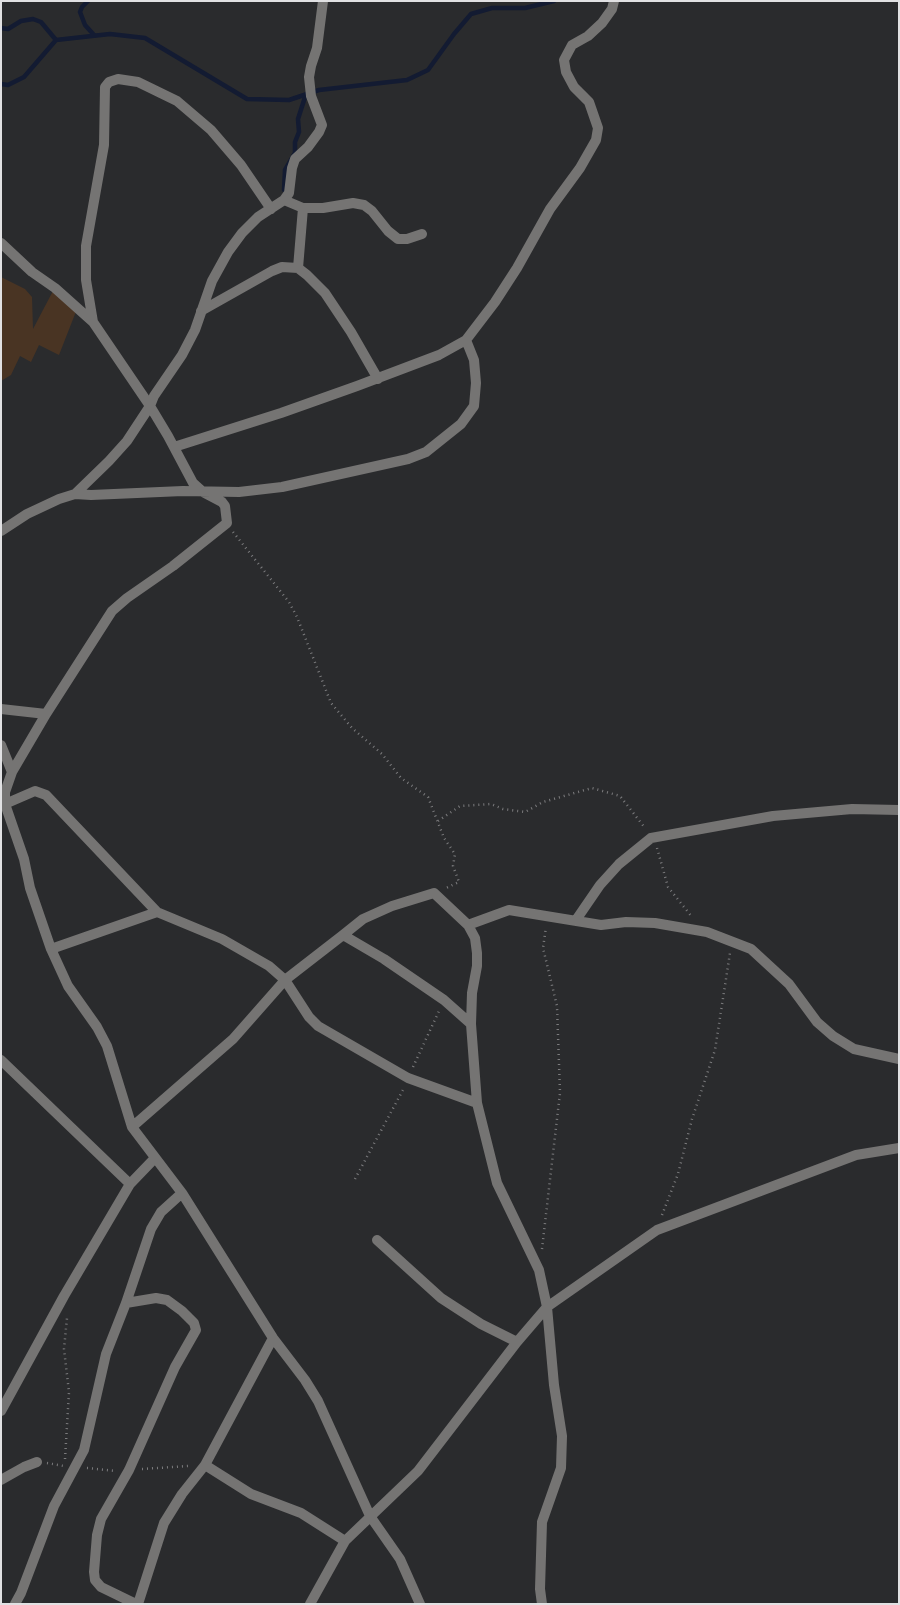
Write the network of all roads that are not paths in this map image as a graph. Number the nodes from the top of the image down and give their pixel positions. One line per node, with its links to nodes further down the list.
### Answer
1 (323, 1): 3 (street)
2 (614, 1): 11 (street)
3 (284, 200): 4 (street); 5 (street)
4 (271, 208): 9 (street); 10 (street)
5 (303, 208): 6 (street); 8 (street)
6 (422, 234)
7 (1, 242): 10 (street)
8 (298, 268): 9 (street); 12 (street)
9 (201, 311): 13 (street)
10 (93, 322): 13 (street)
11 (466, 340): 12 (street); 15 (street)
12 (378, 378): 14 (street)
13 (150, 406): 14 (street); 16 (street)
14 (174, 447): 15 (street)
15 (203, 492): 16 (street); 19 (street)
16 (75, 494): 17 (street)
17 (1, 531)
18 (1, 709): 19 (street)
19 (46, 714): 21 (street)
20 (1, 745): 21 (street)
21 (12, 772): 22 (street)
22 (5, 804): 24 (street); 28 (street)
23 (899, 810): 25 (street)
24 (157, 912): 28 (street); 29 (street)
25 (576, 920): 26 (street); 31 (street)
26 (468, 925): 27 (street); 30 (street)
27 (342, 935): 29 (street); 30 (street)
28 (51, 949): 34 (street)
29 (285, 980): 33 (street); 34 (street)
30 (471, 1024): 33 (street)
31 (899, 1059)
32 (1, 1060): 37 (street)
33 (477, 1103): 41 (street)
34 (132, 1126): 36 (street)
35 (899, 1148): 41 (street)
36 (155, 1158): 37 (street); 38 (street)
37 (130, 1184): 44 (street)
38 (182, 1193): 40 (street); 42 (street)
39 (377, 1240): 43 (street)
40 (126, 1303): 50 (street); 51 (street)
41 (547, 1307): 43 (street); 54 (street)
42 (272, 1338): 46 (street); 48 (street)
43 (517, 1342): 48 (street)
44 (1, 1411)
45 (37, 1462): 47 (street)
46 (205, 1465): 49 (street); 51 (street)
47 (1, 1480)
48 (370, 1516): 49 (street); 53 (street)
49 (345, 1541): 52 (street)
50 (15, 1604)
51 (137, 1604)
52 (310, 1604)
53 (420, 1604)
54 (542, 1604)

